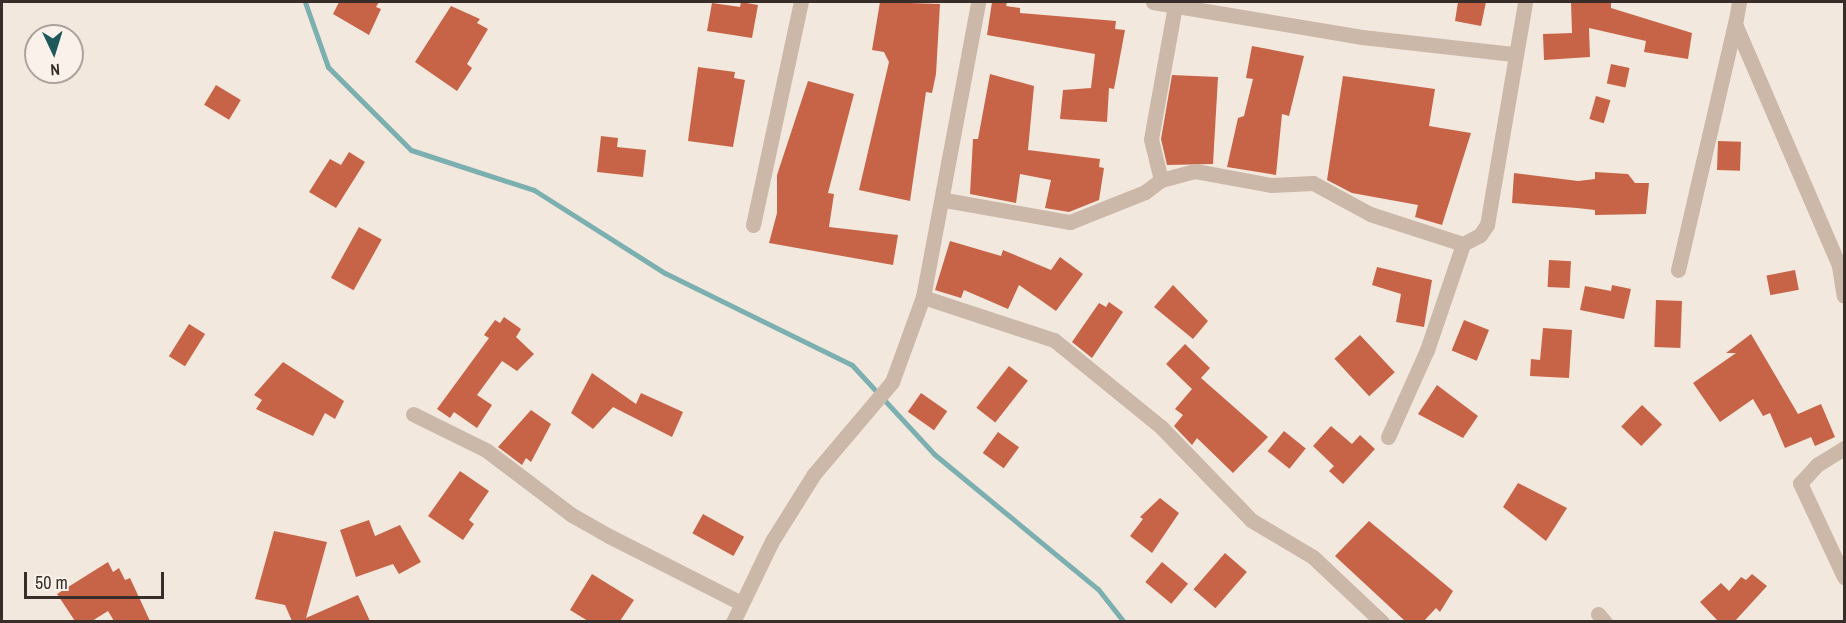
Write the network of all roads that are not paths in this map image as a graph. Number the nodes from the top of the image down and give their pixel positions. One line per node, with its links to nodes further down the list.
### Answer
1 (801, 2): 11 (street)
2 (978, 2): 10 (street)
3 (1153, 2): 6 (street)
4 (1525, 2): 8 (street)
5 (1739, 2): 7 (street)
6 (1175, 5): 8 (street); 9 (street)
7 (1735, 24): 13 (street); 14 (street)
8 (1513, 54): 12 (street)
9 (1161, 180): 10 (street); 12 (street)
10 (945, 200): 15 (street)
11 (753, 225)
12 (1463, 244): 17 (street)
13 (1678, 270)
14 (1845, 296)
15 (923, 297): 20 (street); 22 (street)
16 (413, 414): 20 (street)
17 (1388, 437)
18 (1845, 448): 19 (street)
19 (1845, 577)
20 (741, 603): 21 (street)
21 (733, 621)
22 (1382, 621)

